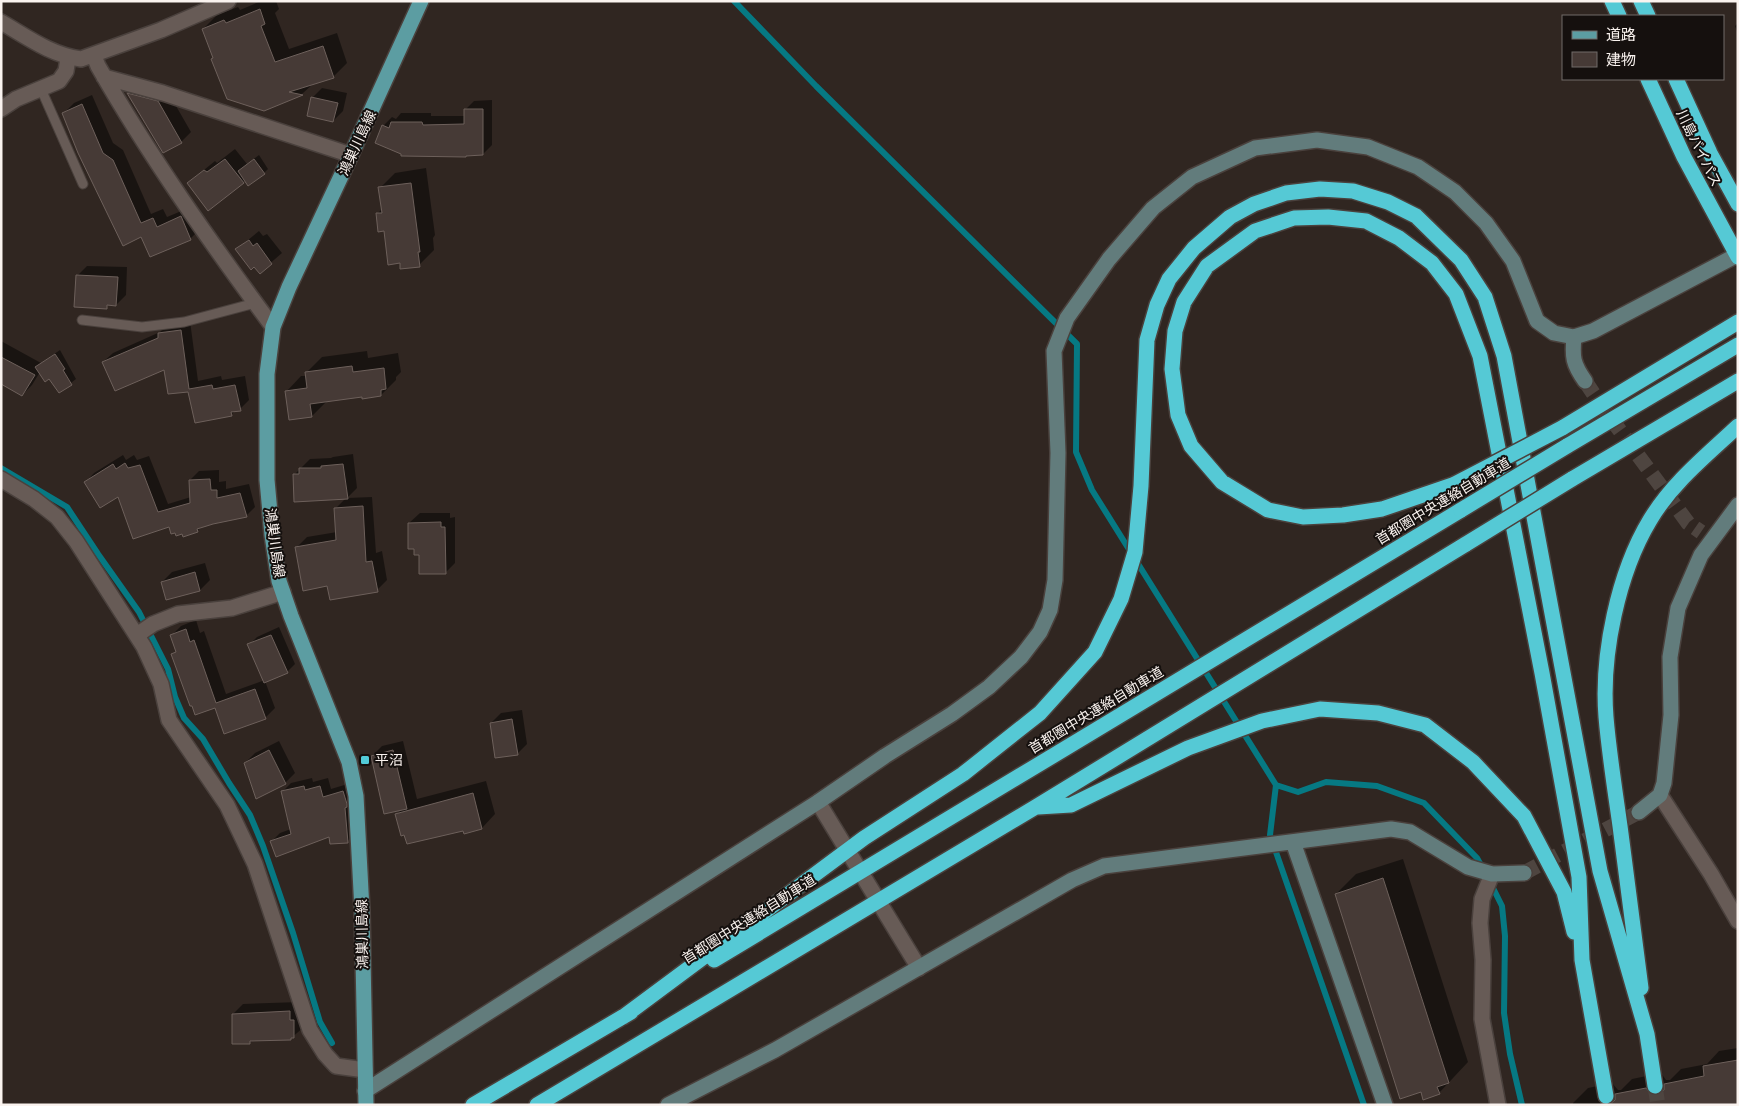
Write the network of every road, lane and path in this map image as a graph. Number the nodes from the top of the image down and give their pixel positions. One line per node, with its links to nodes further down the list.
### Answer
1 (228, 1): 8 (street)
2 (421, 1): 15 (main road, 鴻巣川島線)
3 (1612, 1): 5 (highway)
4 (1641, 1): 6 (highway)
5 (1619, 15)
6 (1648, 15)
7 (1, 22): 9 (street)
8 (94, 56): 9 (street); 10 (street)
9 (68, 58): 13 (street)
10 (104, 77): 15 (street); 19 (street)
11 (1648, 80): 18 (highway, 川島バイパス)
12 (1676, 80): 17 (highway, 川島バイパス)
13 (41, 88): 14 (street); 16 (lane)
14 (1, 108)
15 (351, 156): 22 (main road, 鴻巣川島線)
16 (83, 184)
17 (1738, 204)
18 (1737, 256): 23 (street)
19 (255, 303): 20 (lane); 22 (street)
20 (82, 320)
21 (1734, 324): 43 (highway, bridge)
22 (273, 328): 30 (main road, 鴻巣川島線)
23 (1574, 337): 25 (street); 33 (street)
24 (1738, 345): 38 (highway, 首都圏中央連絡自動車道, bridge)
25 (1585, 381)
26 (1738, 381): 34 (highway, bridge)
27 (1738, 426): 46 (highway)
28 (1, 479): 31 (street)
29 (1738, 505): 32 (street)
30 (283, 592): 31 (street); 47 (main road, 鴻巣川島線)
31 (138, 635): 47 (street)
32 (1660, 795): 35 (street); 42 (street)
33 (818, 802): 37 (street); 50 (street)
34 (1034, 808): 41 (highway); 43 (highway)
35 (1639, 812)
36 (1290, 842): 40 (street); 44 (street); 54 (street)
37 (847, 850): 38 (street); 45 (highway); 46 (highway)
38 (860, 871): 41 (street); 45 (highway, 首都圏中央連絡自動車道)
39 (1524, 873): 40 (street)
40 (1491, 874): 55 (street)
41 (878, 901): 44 (street); 52 (highway)
42 (1738, 921)
43 (1582, 960): 49 (highway)
44 (919, 968): 53 (street)
45 (622, 1017): 51 (highway, 首都圏中央連絡自動車道)
46 (1647, 1034): 48 (highway)
47 (365, 1070): 50 (main road, 鴻巣川島線)
48 (1656, 1086)
49 (1606, 1096)
50 (366, 1098)
51 (472, 1105)
52 (537, 1105)
53 (668, 1105)
54 (1385, 1105)
55 (1498, 1105)

